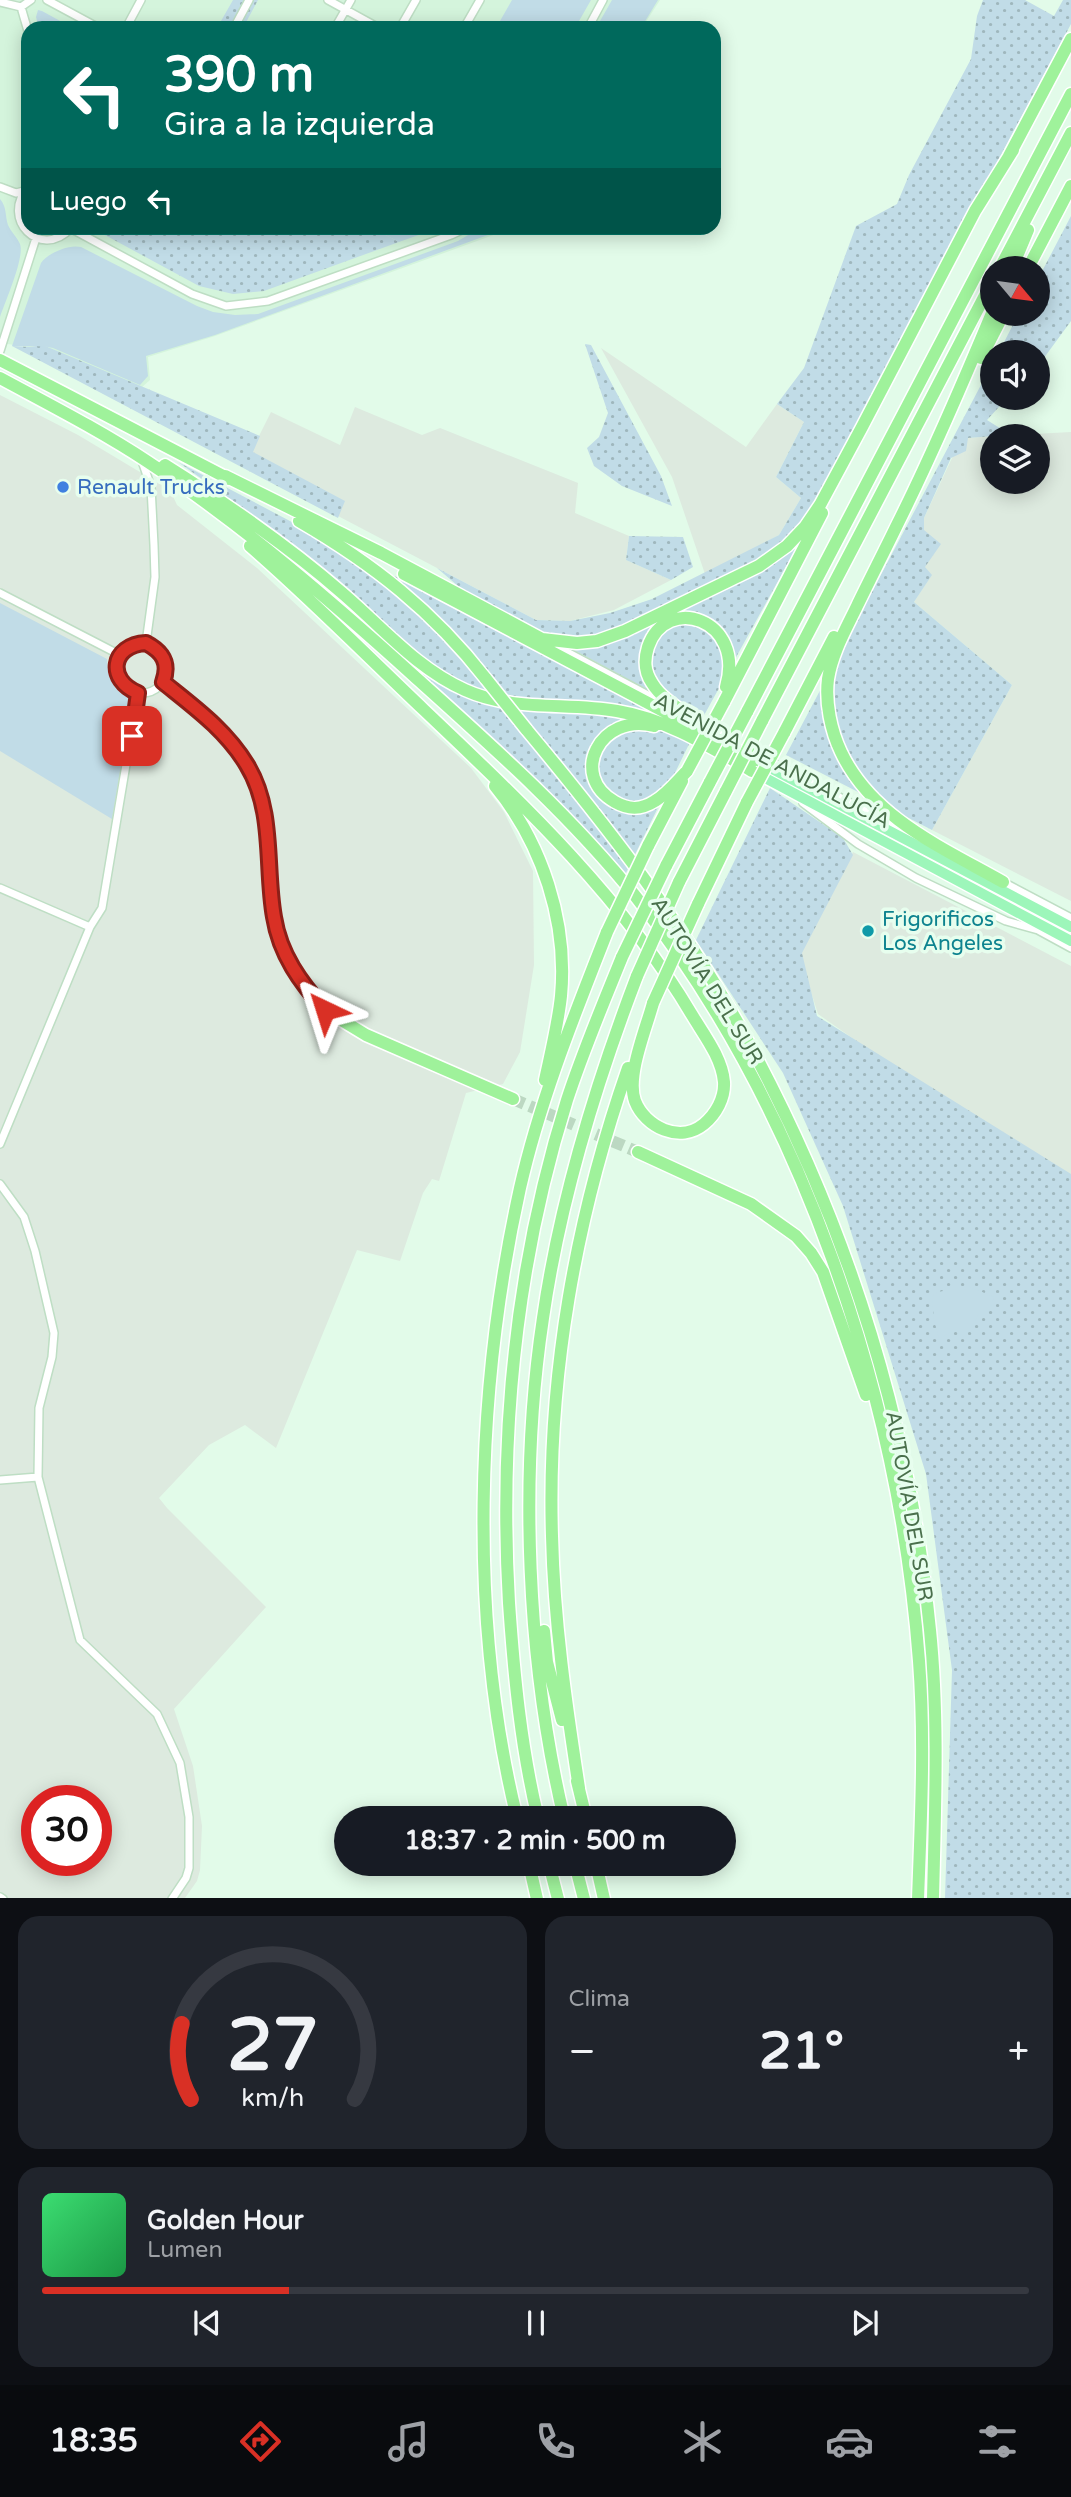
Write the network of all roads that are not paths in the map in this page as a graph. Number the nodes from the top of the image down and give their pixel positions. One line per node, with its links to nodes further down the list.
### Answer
1 (30, 0): 11 (street)
2 (47, 0): 14 (street)
3 (141, 0): 15 (street)
4 (249, 0): 16 (street)
5 (328, 0): 12 (street)
6 (351, 0): 12 (street)
7 (416, 0): 19 (street)
8 (480, 0): 20 (street)
9 (603, 0): 21 (street)
10 (0, 2): 11 (street)
11 (21, 7): 13 (street)
12 (345, 9): 17 (street); 18 (street)
13 (25, 21)
14 (86, 21)
15 (130, 21)
16 (238, 21)
17 (339, 21)
18 (366, 21)
19 (404, 21)
20 (468, 21)
21 (591, 21)
22 (1071, 39): 25 (highway)
23 (1071, 94): 84 (highway, bridge)
24 (1071, 133): 38 (highway); 39 (highway)
25 (1013, 150): 54 (highway); 59 (highway)
26 (1071, 186): 40 (highway)
27 (0, 187): 28 (street)
28 (8, 191): 29 (street); 31 (street)
29 (21, 191)
30 (21, 198): 31 (street)
31 (17, 205): 32 (street)
32 (21, 224)
33 (30, 235): 37 (street)
34 (60, 235): 37 (street)
35 (83, 235): 36 (street)
36 (451, 235)
37 (36, 239): 44 (street)
38 (1006, 256)
39 (1017, 256)
40 (1034, 256)
41 (980, 305): 81 (highway, bridge)
42 (987, 326): 48 (highway)
43 (997, 326): 48 (highway)
44 (0, 351)
45 (0, 359): 51 (highway, AUTOVÍA DEL SUR)
46 (0, 378): 47 (highway, AUTOVÍA DEL SUR)
47 (54, 406): 49 (highway, AUTOVÍA DEL SUR); 62 (highway)
48 (939, 440): 65 (highway); 71 (highway, bridge)
49 (141, 458): 50 (highway, AUTOVÍA DEL SUR); 55 (street)
50 (164, 474): 61 (highway); 80 (highway, AUTOVÍA DEL SUR)
51 (225, 476): 52 (highway); 97 (highway, AUTOVÍA DEL SUR, bridge)
52 (309, 517): 54 (highway); 62 (highway)
53 (0, 593): 56 (street)
54 (542, 639): 60 (street, AVENIDA DE ANDALUCÍA)
55 (146, 643): 56 (street); 57 (street)
56 (120, 655): 58 (street)
57 (163, 682): 58 (street); 72 (street)
58 (138, 693): 68 (street)
59 (723, 702): 60 (highway); 63 (highway, bridge)
60 (692, 718): 65 (street, AVENIDA DE ANDALUCÍA)
61 (461, 746): 71 (highway); 74 (highway)
62 (754, 766): 63 (highway); 64 (main road, AVENIDA DE ANDALUCÍA); 69 (main road, AVENIDA DE ANDALUCÍA)
63 (687, 771): 74 (highway, bridge)
64 (779, 786): 70 (main road, AVENIDA DE ANDALUCÍA); 70 (street)
65 (1003, 882): 67 (street, AVENIDA DE ANDALUCÍA)
66 (0, 888): 68 (street)
67 (1071, 918)
68 (90, 927): 75 (street)
69 (1071, 927)
70 (1071, 943)
71 (653, 1003): 82 (highway)
72 (325, 1010): 73 (highway)
73 (513, 1099)
74 (538, 1122): 83 (highway)
75 (0, 1144)
76 (638, 1152): 80 (highway)
77 (0, 1184): 78 (street)
78 (38, 1477): 79 (street); 91 (street)
79 (0, 1480)
80 (893, 1482): 96 (highway, AUTOVÍA DEL SUR)
81 (530, 1488): 82 (highway); 85 (highway)
82 (579, 1788): 86 (highway)
83 (515, 1806)
84 (535, 1806)
85 (562, 1806)
86 (583, 1806)
87 (532, 1876): 92 (highway)
88 (553, 1876): 93 (highway)
89 (578, 1876): 94 (highway)
90 (599, 1876): 95 (highway)
91 (173, 1898)
92 (537, 1898)
93 (558, 1898)
94 (584, 1898)
95 (604, 1898)
96 (918, 1898)
97 (933, 1898)

